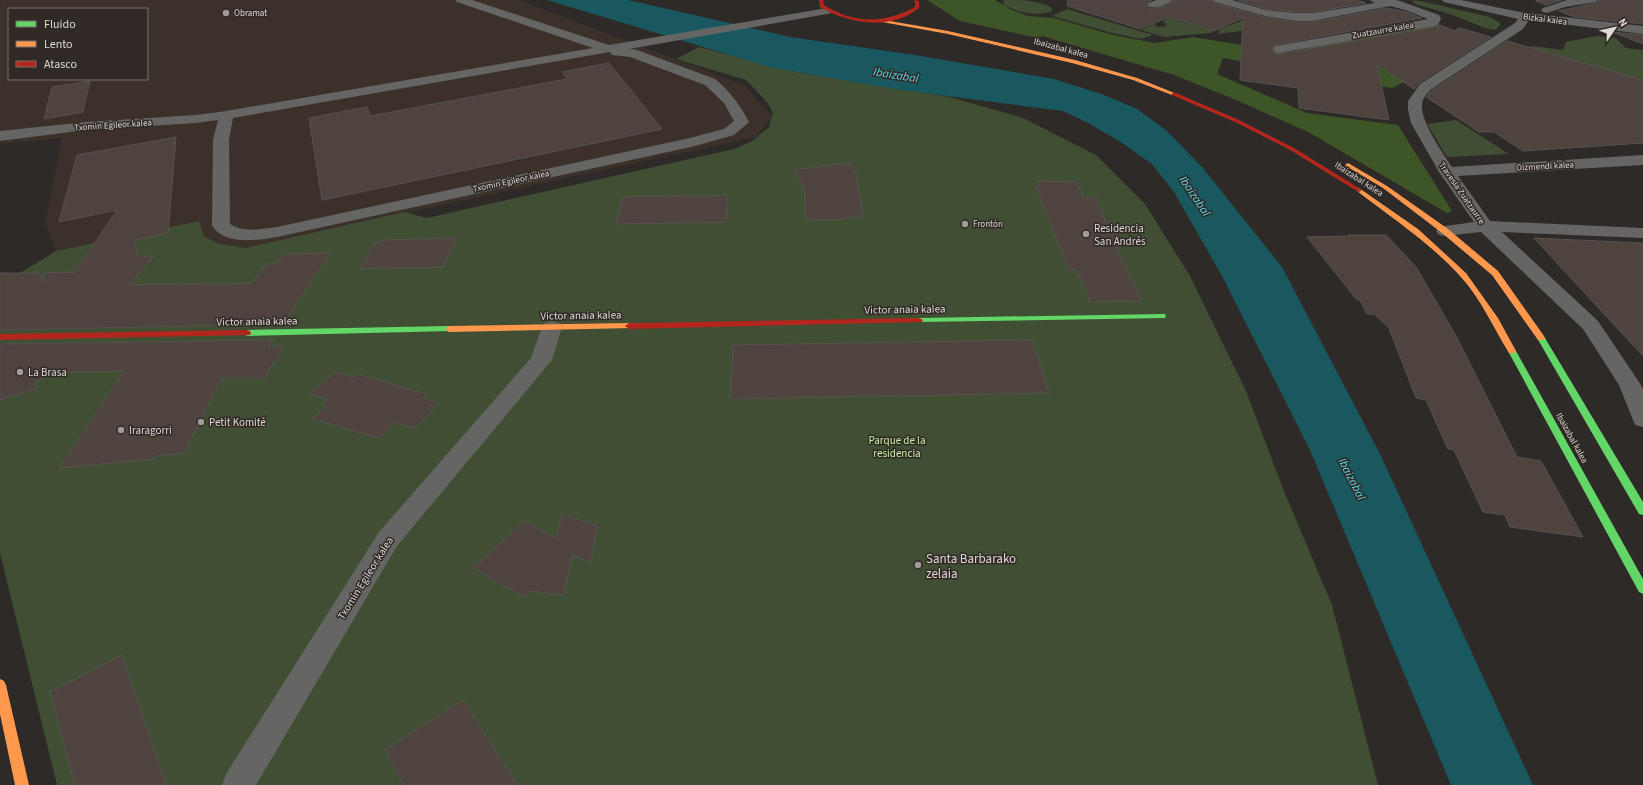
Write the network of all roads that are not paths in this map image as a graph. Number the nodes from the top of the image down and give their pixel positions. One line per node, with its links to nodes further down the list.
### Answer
1 (461, 0): 14 (street)
2 (1166, 0): 8 (street)
3 (1219, 0): 6 (street, Zuatzaurre kalea)
4 (1447, 0): 11 (street, Bizkai kalea)
5 (1591, 0): 10 (street)
6 (1386, 1): 15 (street, Zuatzaurre kalea)
7 (823, 3): 12 (main road); 16 (street, Txomin Egileor kalea)
8 (1154, 5)
9 (918, 7): 12 (main road)
10 (1547, 10)
11 (1525, 17): 13 (street, Bizkai kalea); 24 (street, Travesía Zuatzaurre)
12 (884, 20): 33 (main road, Ibaizabal kalea)
13 (1643, 30)
14 (576, 39): 16 (street); 17 (street)
15 (1279, 48)
16 (628, 50): 17 (street, Txomin Egileor kalea); 20 (street, Txomin Egileor kalea)
17 (590, 52): 20 (street, Txomin Egileor kalea)
18 (1133, 69): 19 (main road)
19 (1176, 85)
20 (226, 115): 21 (street, Txomin Egileor kalea)
21 (0, 136)
22 (1643, 160): 24 (street, Oizmendi kalea)
23 (1341, 161): 26 (main road, Ibaizabal kalea)
24 (1447, 172): 25 (street, Travesía Zuatzaurre)
25 (1485, 226): 26 (street); 27 (street); 31 (street, Travesía Zuatzaurre)
26 (1445, 230): 32 (main road, Ibaizabal kalea)
27 (1643, 233)
28 (1162, 316): 29 (main road, Victor anaia kalea)
29 (552, 327): 30 (main road, Victor anaia kalea); 37 (street, Txomin Egileor kalea)
30 (0, 337)
31 (1643, 419)
32 (1643, 512)
33 (1643, 589)
34 (0, 685): 35 (main road)
35 (4, 720): 36 (main road)
36 (22, 785)
37 (238, 785)

